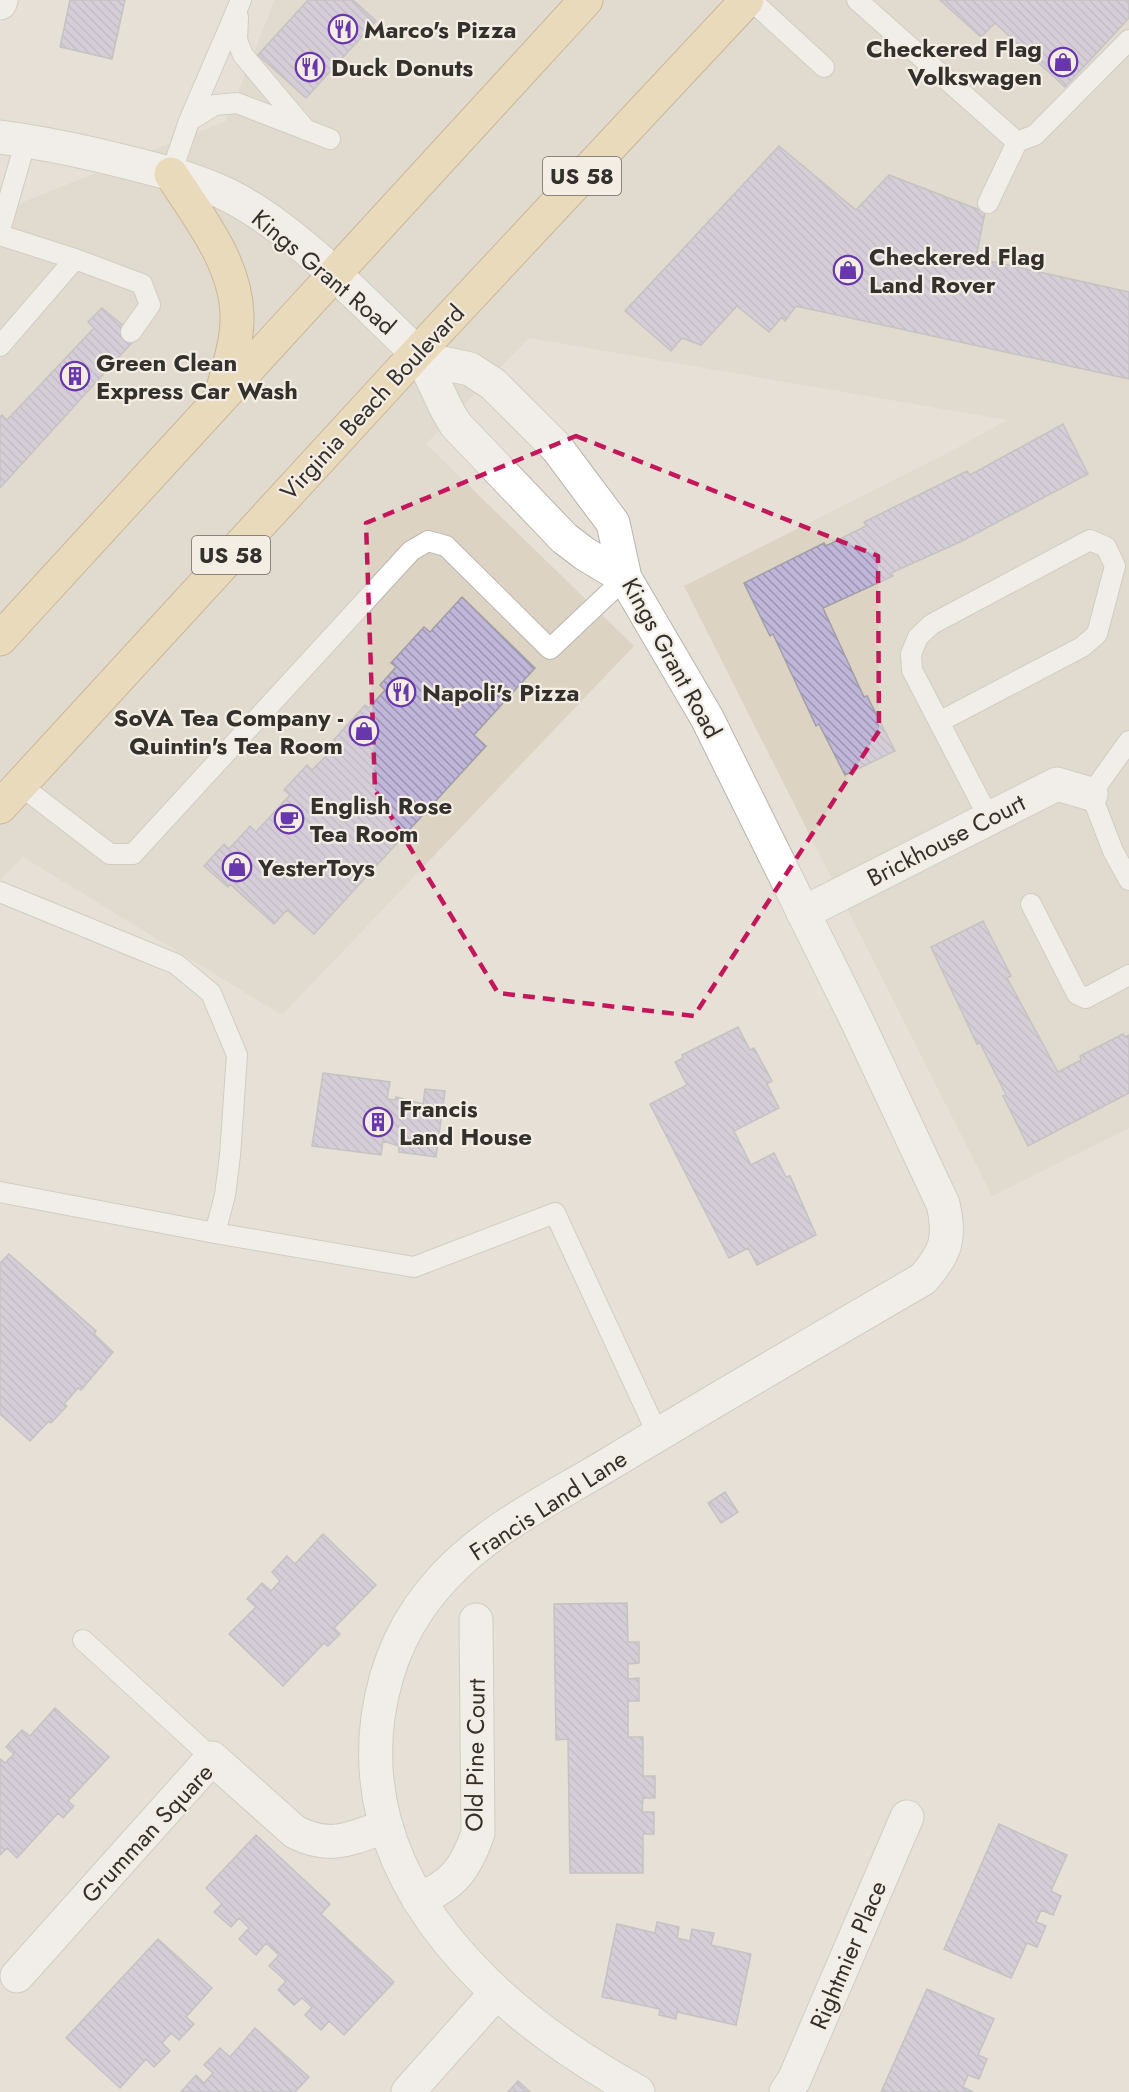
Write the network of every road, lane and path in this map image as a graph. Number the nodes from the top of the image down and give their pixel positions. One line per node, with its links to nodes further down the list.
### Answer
1 (586, 0): 18 (main road)
2 (749, 0): 7 (lane); 21 (main road, Virginia Beach Boulevard / US 58)
3 (857, 0): 5 (lane)
4 (240, 1): 8 (lane); 9 (lane)
5 (876, 7): 12 (lane)
6 (1129, 40): 12 (lane)
7 (824, 67)
8 (189, 121): 9 (lane); 13 (lane)
9 (306, 130): 10 (lane)
10 (330, 138)
11 (13, 139): 13 (street, Kings Grant Road); 15 (lane)
12 (1017, 142): 14 (lane)
13 (171, 174): 18 (street, Kings Grant Road); 22 (main road)
14 (988, 203)
15 (0, 230)
16 (0, 235): 17 (lane)
17 (75, 259): 19 (lane); 20 (lane)
18 (334, 275): 21 (street, Kings Grant Road); 22 (main road)
19 (131, 332)
20 (0, 346)
21 (417, 353): 23 (street); 23 (street, Kings Grant Road); 28 (main road, Virginia Beach Boulevard / US 58)
22 (220, 400): 24 (main road)
23 (625, 578): 28 (lane); 33 (street, Kings Grant Road)
24 (0, 639)
25 (939, 722): 25 (lane); 29 (lane)
26 (1129, 741): 27 (lane)
27 (1091, 794): 29 (street, Brickhouse Court); 30 (lane)
28 (10, 796)
29 (989, 818): 33 (street, Brickhouse Court)
30 (1129, 880)
31 (0, 892): 37 (lane)
32 (1030, 904): 34 (lane)
33 (803, 913): 35 (street, Kings Grant Road)
34 (1129, 975)
35 (882, 1076): 38 (street, Francis Land Lane)
36 (0, 1192): 37 (lane)
37 (215, 1233): 38 (lane)
38 (658, 1435): 43 (street, Francis Land Lane)
39 (476, 1620): 44 (street, Old Pine Court)
40 (83, 1640): 41 (lane)
41 (212, 1758): 43 (street, Grumman Square); 45 (street, Grumman Square)
42 (907, 1817): 49 (street, Rightmier Place)
43 (386, 1826): 44 (street, Francis Land Lane)
44 (418, 1899): 46 (street, Francis Land Lane)
45 (17, 1976)
46 (496, 1993): 47 (street); 48 (street, Francis Land Lane)
47 (408, 2092)
48 (638, 2092)
49 (786, 2092)

